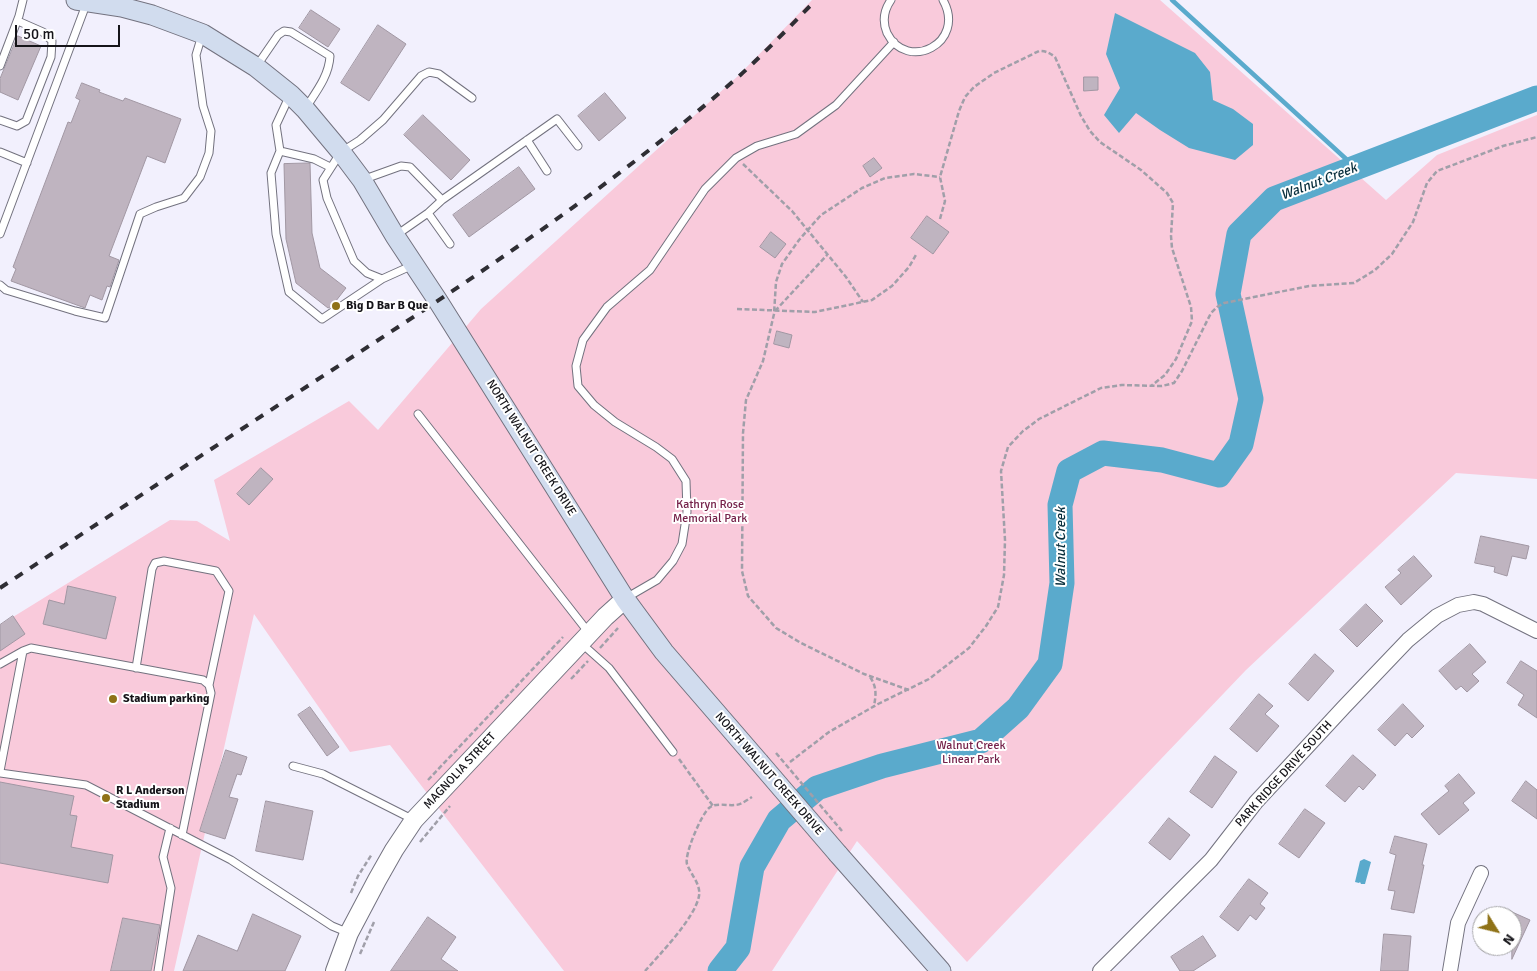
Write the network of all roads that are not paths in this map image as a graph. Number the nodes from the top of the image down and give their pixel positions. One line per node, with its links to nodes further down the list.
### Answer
1 (23, 0): 5 (lane)
2 (891, 0): 7 (lane)
3 (943, 0): 7 (lane)
4 (82, 1): 6 (main road, NORTH WALNUT CREEK DRIVE); 19 (lane)
5 (18, 20): 8 (lane); 13 (lane)
6 (203, 34): 9 (main road, NORTH WALNUT CREEK DRIVE); 29 (lane)
7 (894, 42): 31 (lane)
8 (0, 66)
9 (256, 67): 10 (main road, NORTH WALNUT CREEK DRIVE); 12 (lane)
10 (290, 95): 12 (main road, NORTH WALNUT CREEK DRIVE); 16 (lane)
11 (472, 98): 18 (lane)
12 (305, 109): 18 (main road, NORTH WALNUT CREEK DRIVE)
13 (0, 120)
14 (527, 140): 15 (lane); 20 (lane); 22 (lane)
15 (578, 146)
16 (280, 150): 18 (lane); 28 (lane)
17 (0, 152): 19 (lane)
18 (335, 159): 21 (main road, NORTH WALNUT CREEK DRIVE); 28 (lane)
19 (27, 163): 24 (lane)
20 (547, 171)
21 (362, 180): 22 (lane); 25 (main road, NORTH WALNUT CREEK DRIVE)
22 (442, 200): 23 (lane)
23 (428, 213): 25 (lane); 26 (lane)
24 (0, 234)
25 (395, 236): 27 (main road, NORTH WALNUT CREEK DRIVE)
26 (450, 244)
27 (414, 264): 28 (lane); 31 (main road, NORTH WALNUT CREEK DRIVE)
28 (382, 279)
29 (0, 285)
30 (418, 414): 33 (lane)
31 (625, 598): 33 (street, MAGNOLIA STREET); 48 (main road, NORTH WALNUT CREEK DRIVE, bridge)
32 (1537, 631): 49 (street, PARK RIDGE DRIVE SOUTH)
33 (585, 638): 38 (lane); 41 (street, MAGNOLIA STREET)
34 (23, 651): 35 (lane); 36 (lane); 40 (lane)
35 (0, 664)
36 (136, 668): 37 (lane); 37 (lane)
37 (209, 685): 43 (lane)
38 (673, 752)
39 (293, 766): 41 (lane)
40 (0, 772): 42 (lane)
41 (414, 820): 45 (street, MAGNOLIA STREET)
42 (170, 828): 43 (lane); 46 (lane)
43 (182, 835): 45 (lane)
44 (1480, 873): 50 (street)
45 (349, 933): 47 (street, MAGNOLIA STREET)
46 (158, 971)
47 (335, 971)
48 (941, 971)
49 (1100, 971)
50 (1450, 971)

